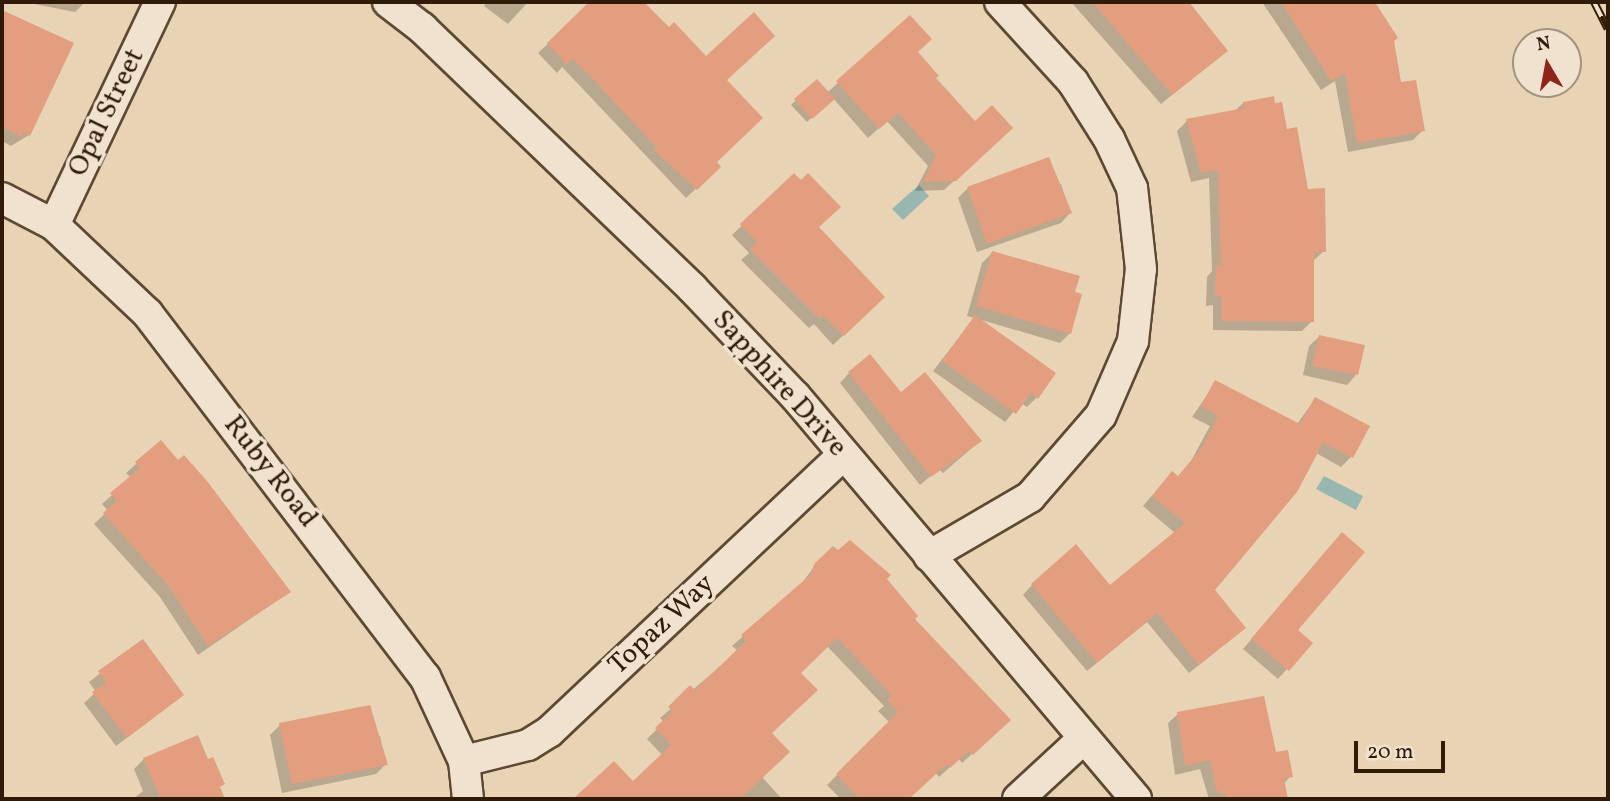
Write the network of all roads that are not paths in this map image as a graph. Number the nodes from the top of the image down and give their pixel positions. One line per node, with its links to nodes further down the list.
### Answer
1 (160, 2): 5 (street, Opal Street)
2 (388, 2): 6 (street, Sapphire Drive)
3 (1000, 2): 7 (street)
4 (2, 198): 5 (street, Ruby Road)
5 (54, 225): 9 (street, Ruby Road)
6 (842, 456): 7 (street, Sapphire Drive); 9 (street, Topaz Way)
7 (929, 556): 8 (street, Sapphire Drive)
8 (1083, 739): 11 (street); 12 (street, Sapphire Drive)
9 (464, 761): 10 (street, Ruby Road)
10 (468, 799)
11 (1018, 799)
12 (1136, 799)

